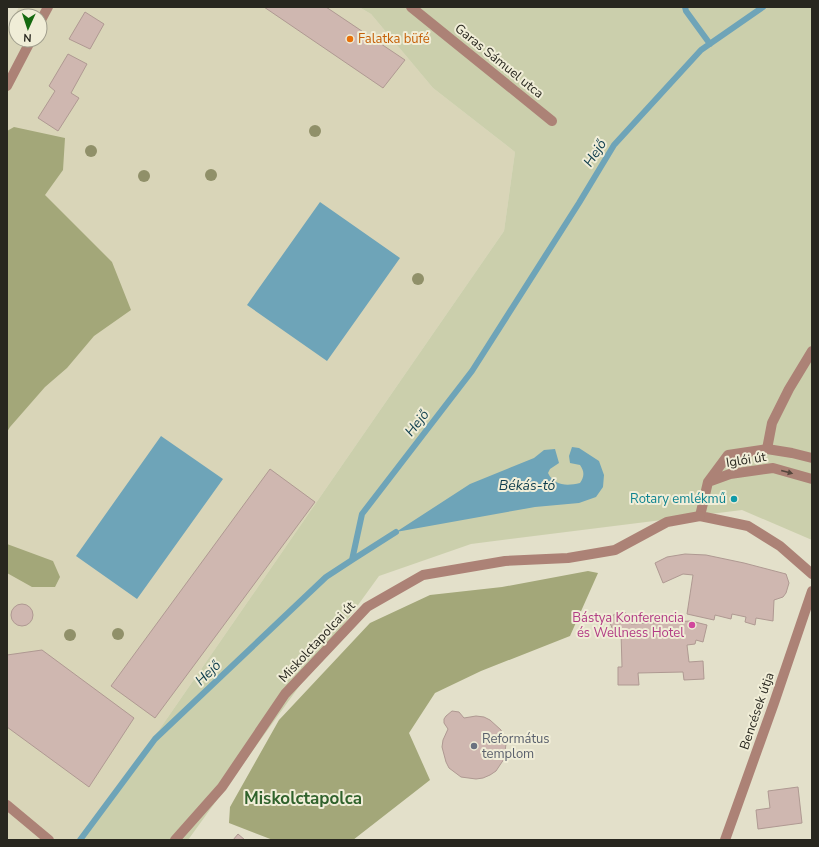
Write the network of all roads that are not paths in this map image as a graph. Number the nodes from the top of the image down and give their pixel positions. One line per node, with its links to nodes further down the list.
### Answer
1 (411, 7): 4 (street, Garas Sámuel utca)
2 (27, 48): 3 (street)
3 (7, 86)
4 (552, 121)
5 (812, 351): 6 (street)
6 (767, 449): 7 (street, Iglói út); 9 (street, Iglói út)
7 (812, 458)
8 (812, 479): 9 (street, Iglói út, one-way to 8)
9 (708, 482): 10 (street, Iglói út)
10 (700, 516): 11 (street); 15 (street, Miskolctapolcai út)
11 (812, 574)
12 (812, 591): 16 (street, Bencések útja)
13 (7, 804): 14 (street)
14 (49, 840)
15 (175, 840)
16 (724, 840)

